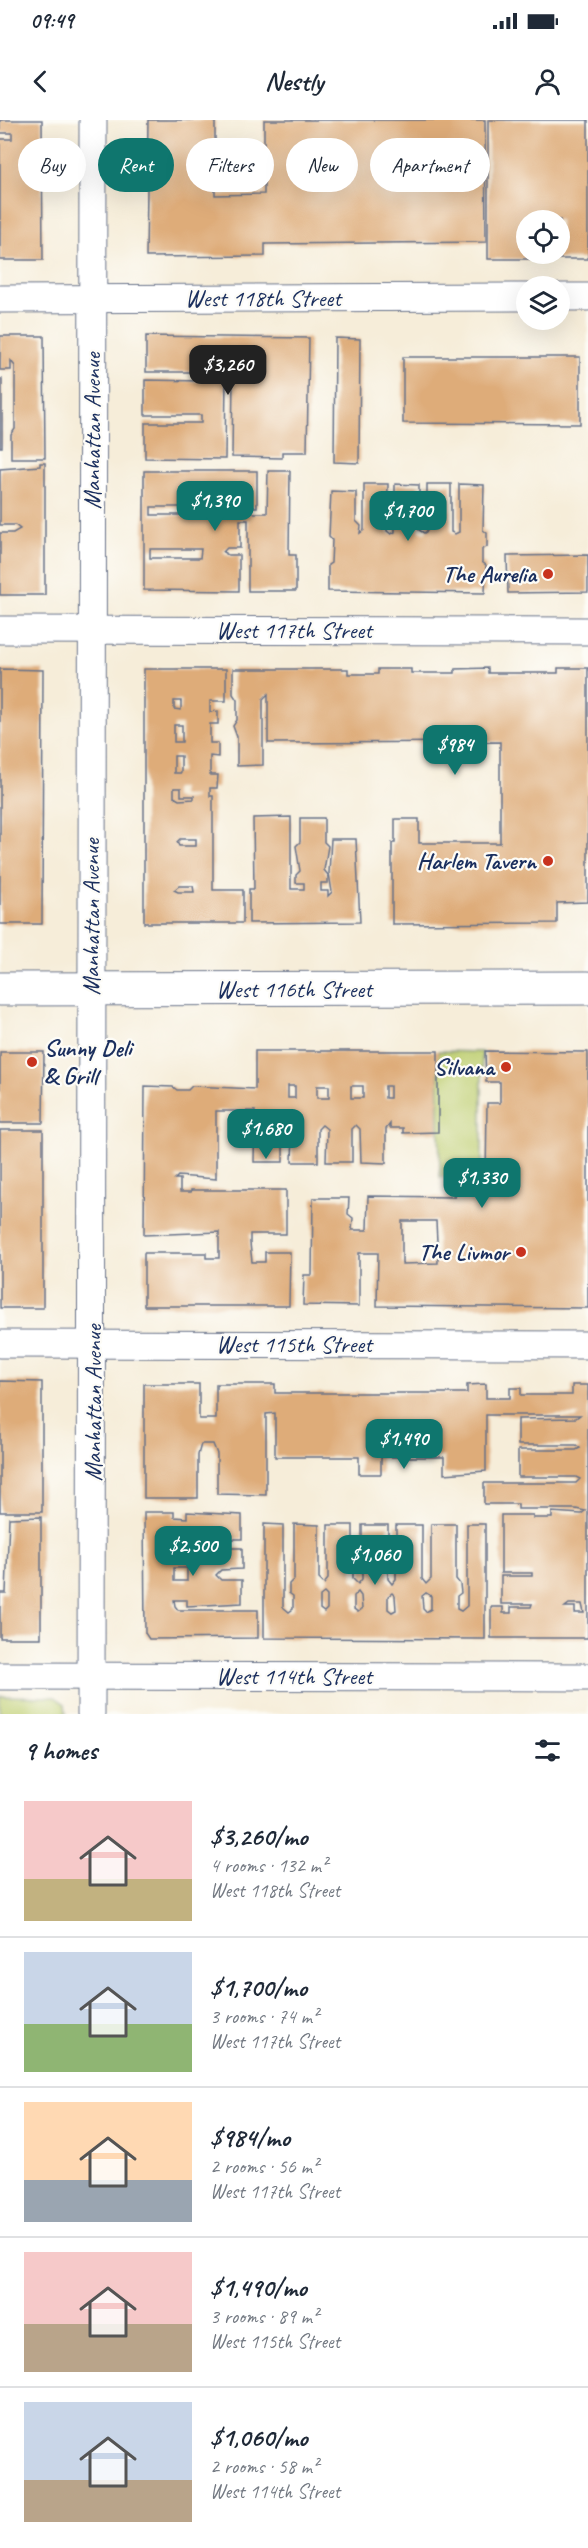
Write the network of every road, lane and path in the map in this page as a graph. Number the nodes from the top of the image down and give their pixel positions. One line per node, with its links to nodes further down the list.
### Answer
1 (93, 120): 6 (street, Manhattan Avenue)
2 (516, 297): 6 (street, West 118th Street)
3 (570, 297): 4 (street)
4 (588, 297)
5 (0, 299): 6 (street, West 118th Street)
6 (93, 299): 8 (street, Manhattan Avenue)
7 (0, 630): 8 (street, West 117th Street)
8 (90, 630): 9 (street, West 117th Street); 12 (street, Manhattan Avenue)
9 (588, 631)
10 (588, 988): 12 (street, West 116th Street)
11 (0, 989): 12 (street, West 116th Street)
12 (92, 990): 14 (street, Manhattan Avenue)
13 (0, 1344): 14 (street, West 115th Street)
14 (93, 1344): 15 (street, West 115th Street); 17 (street, Manhattan Avenue)
15 (588, 1345)
16 (0, 1676): 17 (street, West 114th Street)
17 (91, 1676): 18 (street, West 114th Street); 19 (street, Manhattan Avenue)
18 (588, 1677)
19 (91, 1714)

